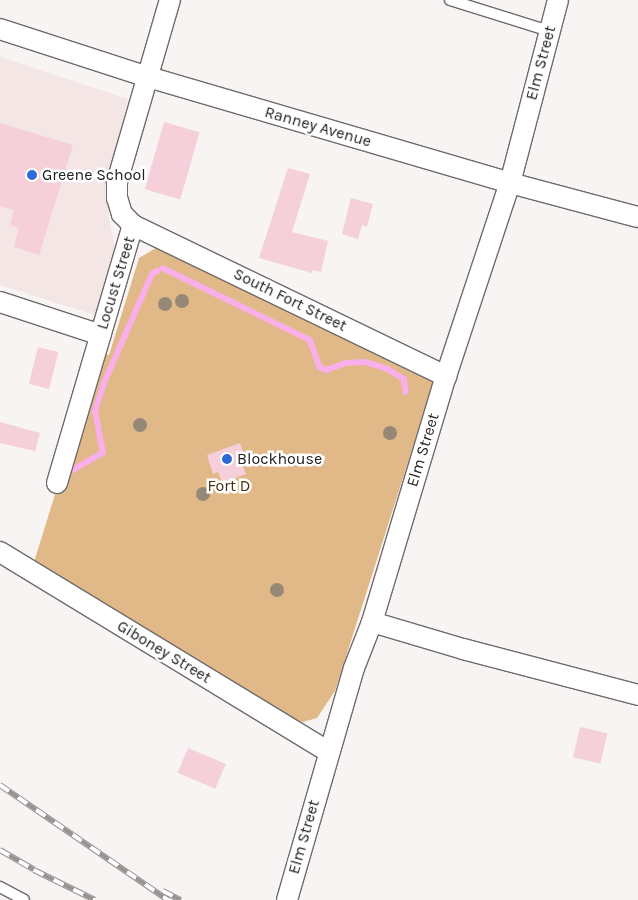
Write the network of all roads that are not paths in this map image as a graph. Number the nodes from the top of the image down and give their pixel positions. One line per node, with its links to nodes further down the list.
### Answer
1 (170, 0): 6 (street, Locust Street)
2 (450, 0): 5 (lane)
3 (558, 0): 5 (street, Elm Street)
4 (0, 30): 6 (street, Ranney Avenue)
5 (549, 31): 7 (street, Elm Street)
6 (148, 77): 7 (street, Ranney Avenue); 9 (street, Locust Street)
7 (510, 183): 8 (street, Ranney Avenue); 12 (street, Elm Street)
8 (638, 217)
9 (134, 225): 11 (street, Locust Street); 12 (street, South Fort Street)
10 (0, 302): 11 (street)
11 (101, 335): 13 (street, Locust Street)
12 (446, 376): 15 (street, Elm Street)
13 (57, 483)
14 (0, 552): 17 (street, Giboney Street)
15 (372, 622): 16 (street); 17 (street, Elm Street)
16 (638, 695)
17 (328, 752): 20 (street, Elm Street)
18 (0, 887): 19 (lane)
19 (24, 900)
20 (287, 900)

